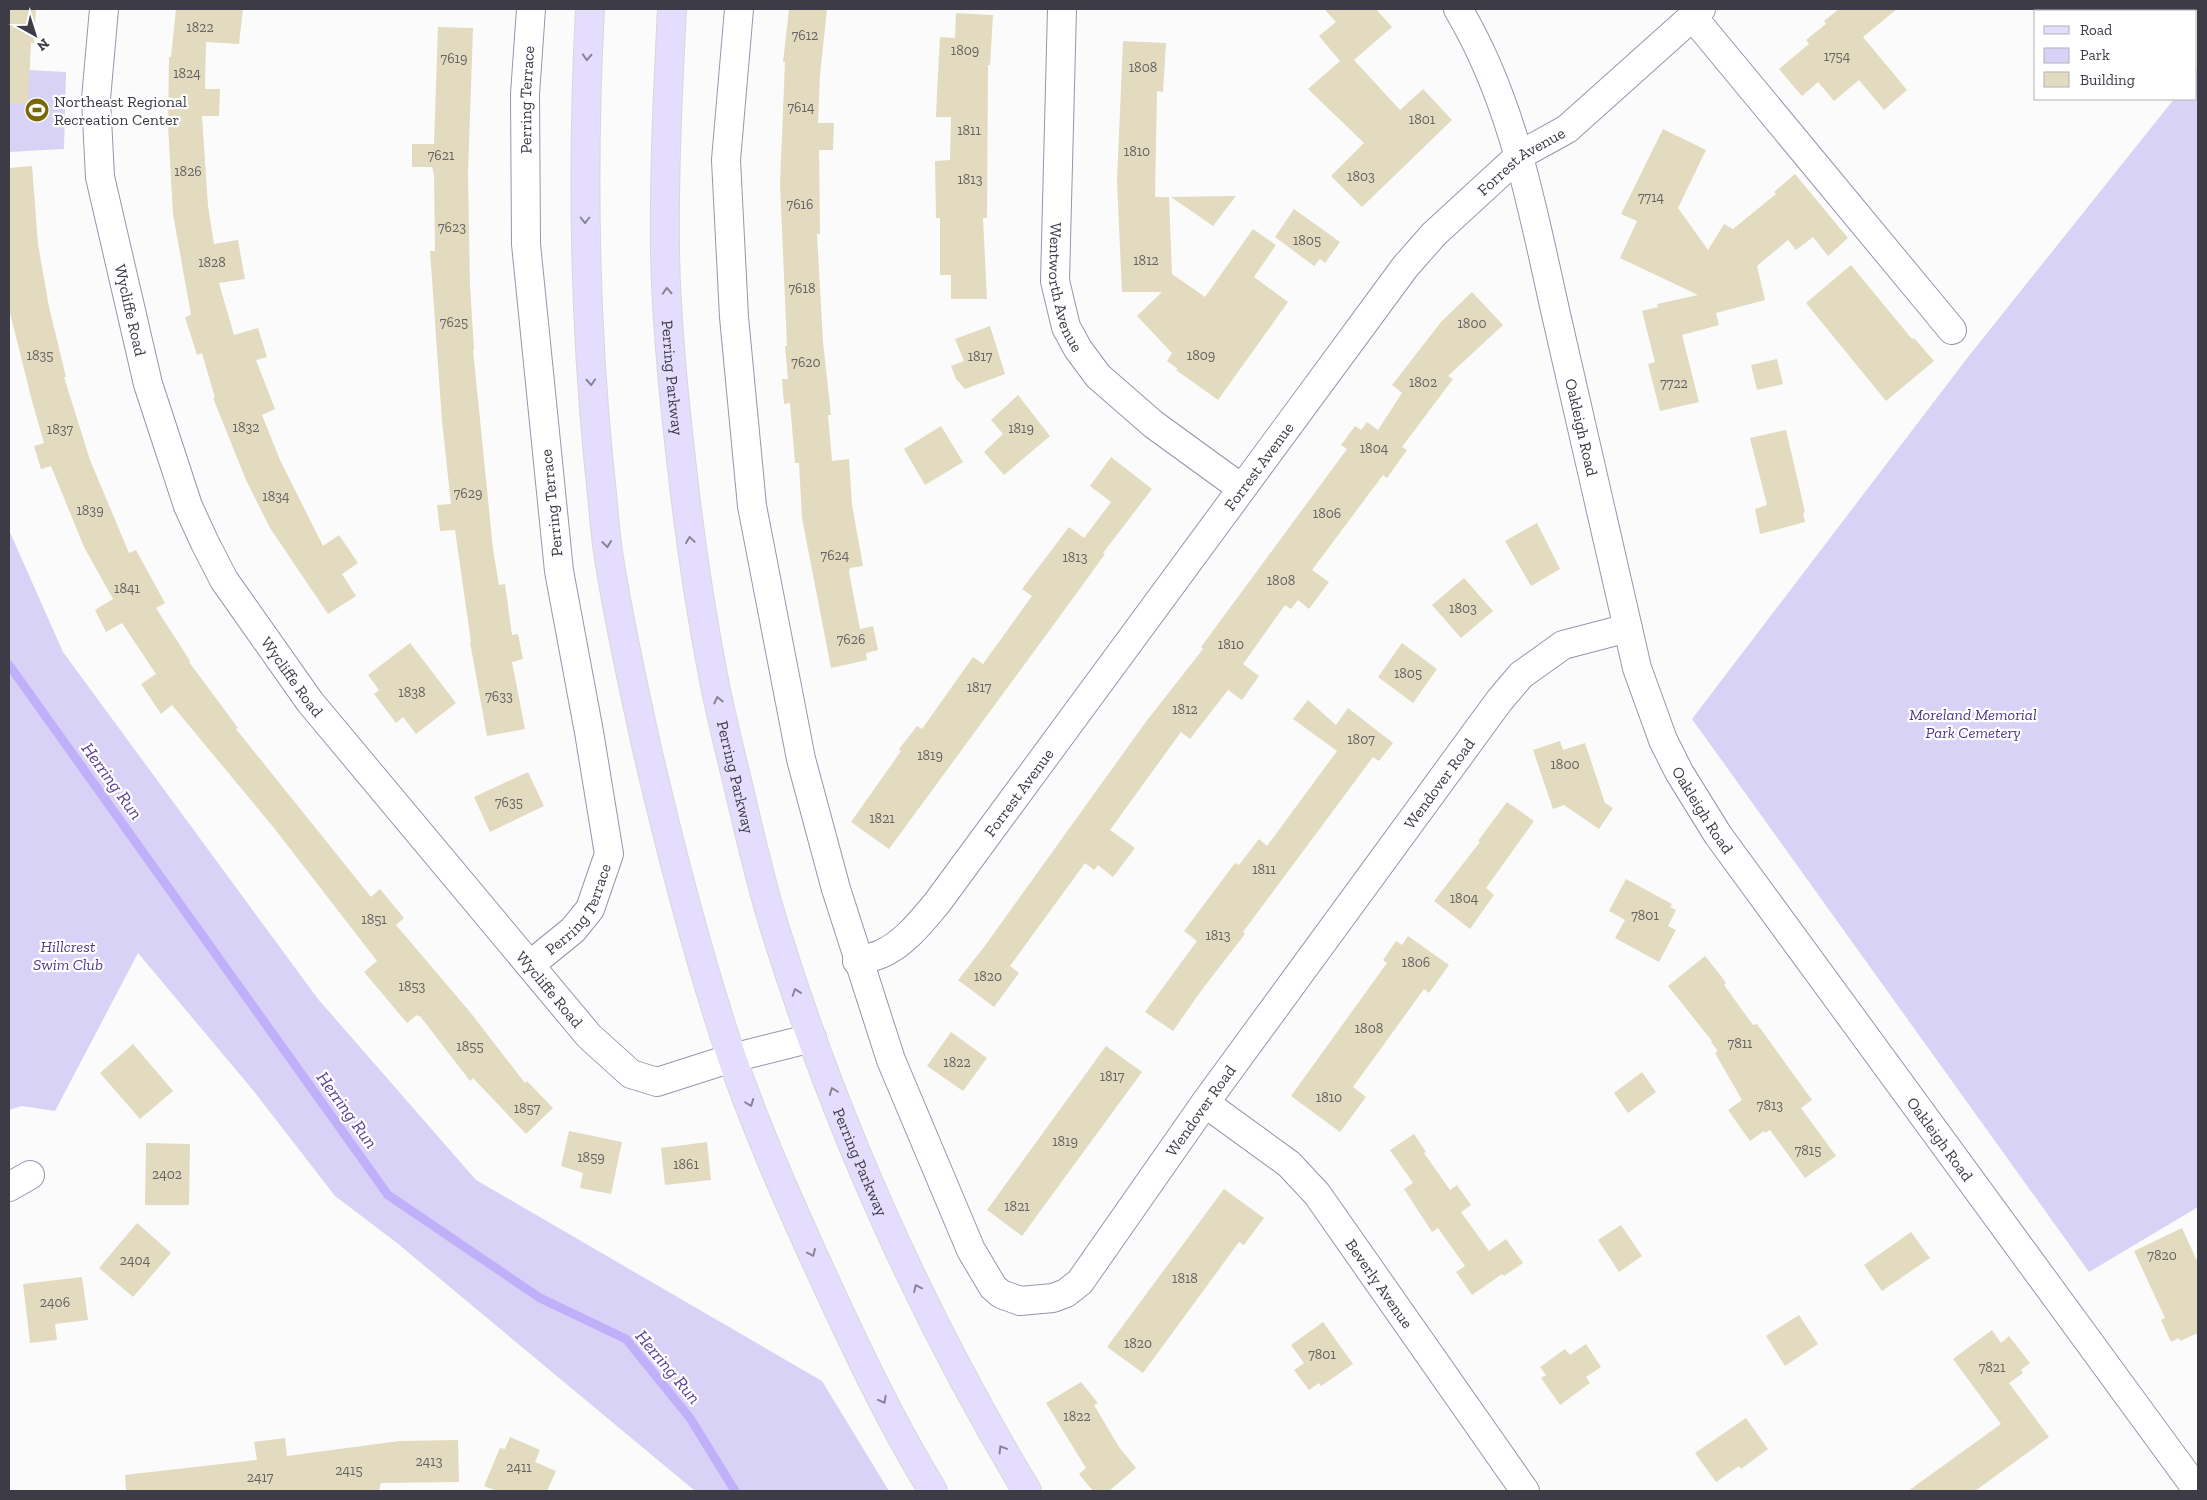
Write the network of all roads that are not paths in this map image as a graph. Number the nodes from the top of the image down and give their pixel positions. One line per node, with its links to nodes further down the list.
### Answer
1 (104, 9): 14 (street, Wycliffe Road)
2 (531, 9): 14 (street, Perring Terrace)
3 (590, 9): 16 (main road, one-way to 16)
4 (672, 9): 15 (main road, Perring Parkway, one-way to 4)
5 (739, 9): 13 (street)
6 (1062, 9): 11 (street, Wentworth Avenue)
7 (1458, 9): 9 (street, Oakleigh Road)
8 (1697, 12): 9 (street, Forrest Avenue); 10 (street)
9 (1520, 155): 11 (street, Forrest Avenue); 12 (street, Oakleigh Road)
10 (1952, 330)
11 (1241, 488): 13 (street, Forrest Avenue)
12 (1628, 628): 17 (street, Wendover Road); 21 (street, Oakleigh Road)
13 (858, 961): 17 (street, Wendover Road)
14 (530, 965): 16 (street, Wycliffe Road)
15 (812, 1038): 16 (street, Wycliffe Road); 19 (main road, Perring Parkway, one-way to 15)
16 (732, 1058): 18 (main road, one-way to 18)
17 (1205, 1103): 20 (street, Beverly Avenue)
18 (933, 1491)
19 (1027, 1491)
20 (1525, 1491)
21 (2198, 1491)

